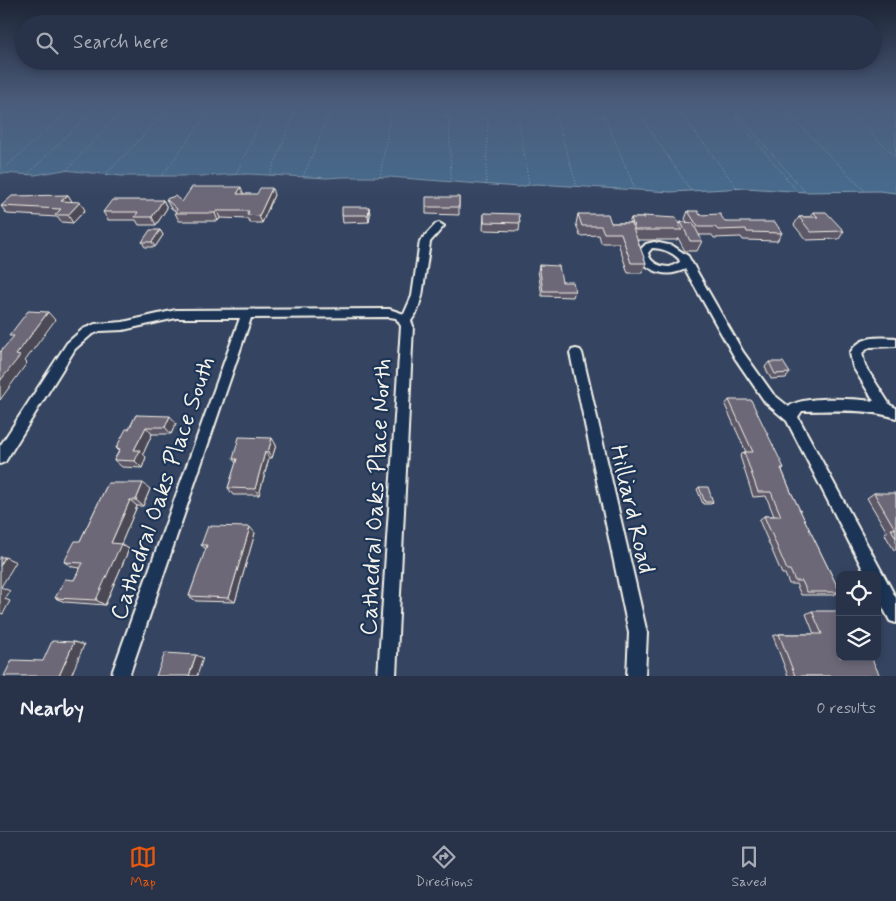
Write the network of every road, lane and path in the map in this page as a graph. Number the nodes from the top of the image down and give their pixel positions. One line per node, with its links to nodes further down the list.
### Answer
1 (42, 135): 23 (path)
2 (68, 135): 25 (path)
3 (100, 135): 22 (path)
4 (144, 135): 26 (path)
5 (192, 135): 28 (path)
6 (255, 135): 24 (path)
7 (286, 135): 27 (path)
8 (321, 135): 29 (path)
9 (387, 135): 30 (path)
10 (450, 135): 31 (path)
11 (488, 135): 32 (path)
12 (521, 135): 33 (path)
13 (561, 135): 34 (path)
14 (613, 135): 35 (path)
15 (653, 135): 38 (path)
16 (697, 135): 36 (path)
17 (750, 135): 39 (path)
18 (755, 135): 40 (path)
19 (809, 135): 37 (path)
20 (872, 135): 21 (path)
21 (896, 157)
22 (66, 171)
23 (0, 172)
24 (236, 174)
25 (27, 175)
26 (105, 175)
27 (270, 175)
28 (162, 176)
29 (303, 177)
30 (380, 177)
31 (451, 181)
32 (486, 185)
33 (529, 185)
34 (577, 186)
35 (635, 189)
36 (738, 189)
37 (864, 190)
38 (691, 191)
39 (797, 191)
40 (805, 192)
41 (439, 226): 44 (street)
42 (684, 259): 48 (street)
43 (247, 314): 44 (street); 49 (street); 53 (street, Cathedral Oaks Place South)
44 (406, 320): 54 (street, Cathedral Oaks Place North)
45 (896, 342): 47 (street)
46 (576, 353): 55 (street, Hilliard Road)
47 (891, 410): 48 (street)
48 (793, 420): 50 (street)
49 (0, 458)
50 (873, 571)
51 (881, 587): 52 (street)
52 (896, 615)
53 (120, 676)
54 (387, 676)
55 (636, 676)

